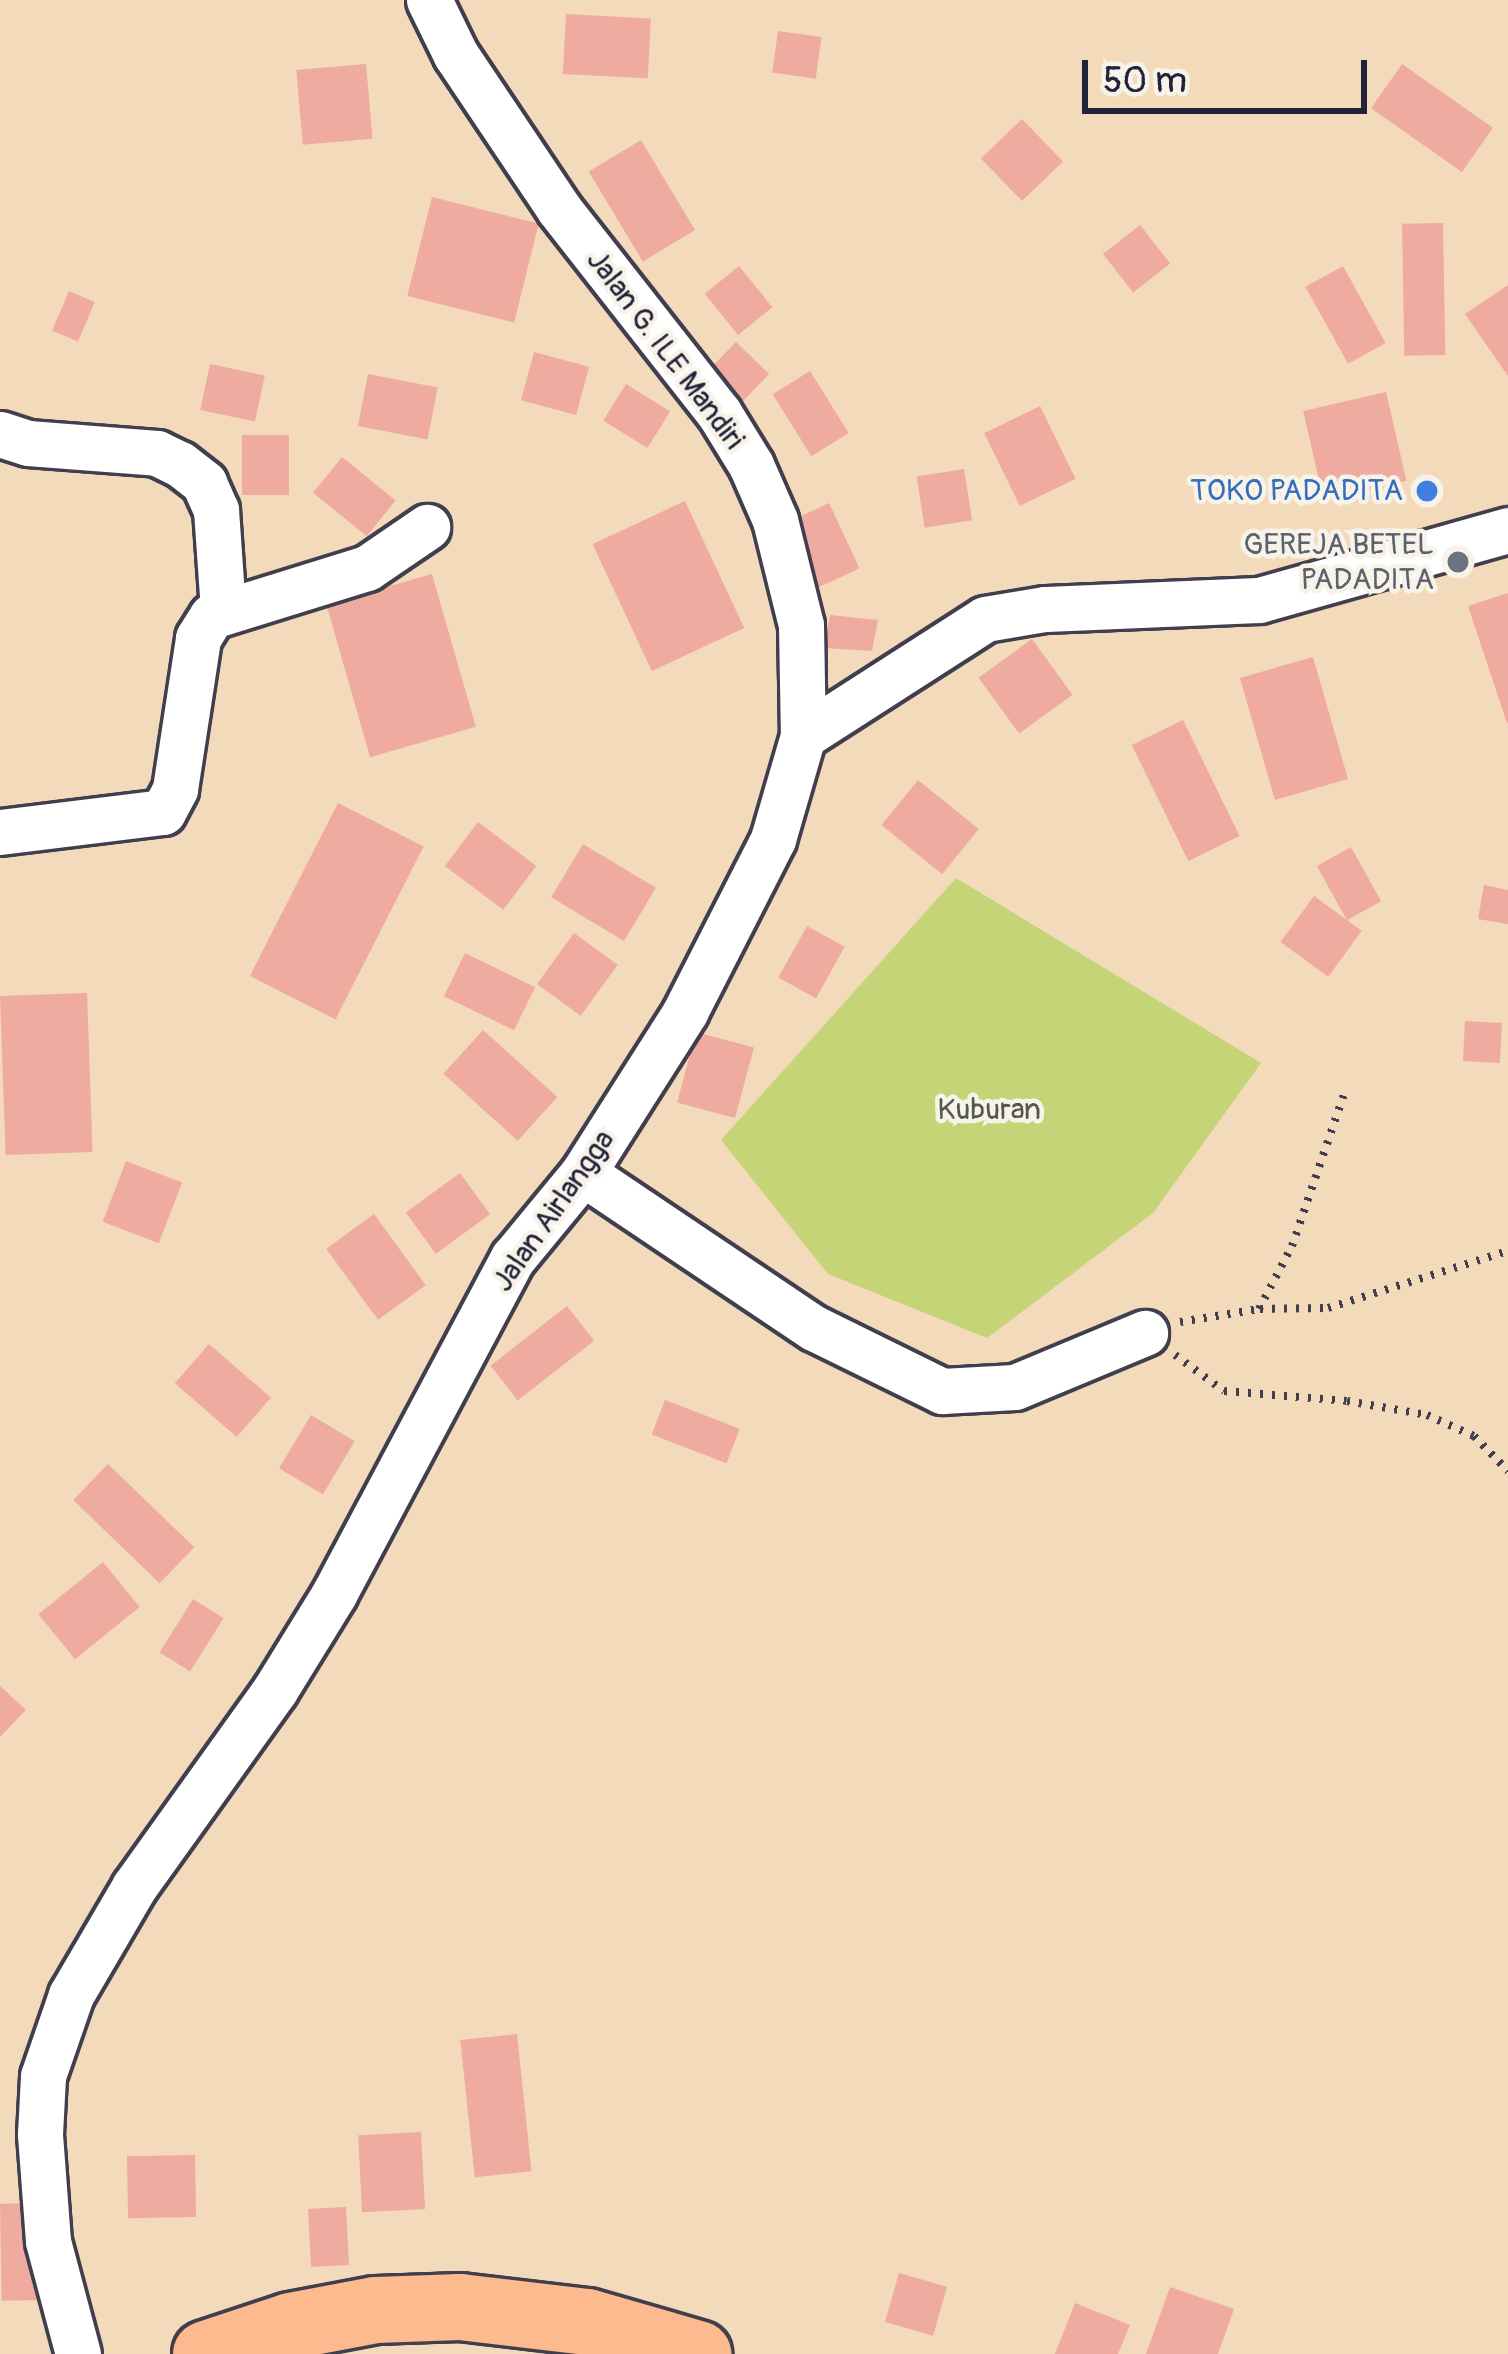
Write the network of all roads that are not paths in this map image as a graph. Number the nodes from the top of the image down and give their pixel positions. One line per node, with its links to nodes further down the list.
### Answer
1 (429, 0): 6 (street, Jalan G. ILE Mandiri)
2 (0, 434): 5 (street)
3 (427, 527): 5 (street)
4 (1508, 530): 6 (street)
5 (223, 610): 7 (street)
6 (803, 736): 8 (street, Jalan Airlangga)
7 (0, 832)
8 (583, 1173): 9 (street); 10 (street, Jalan Airlangga)
9 (1145, 1333)
10 (77, 2354)
11 (206, 2354): 12 (highway)
12 (698, 2354)

